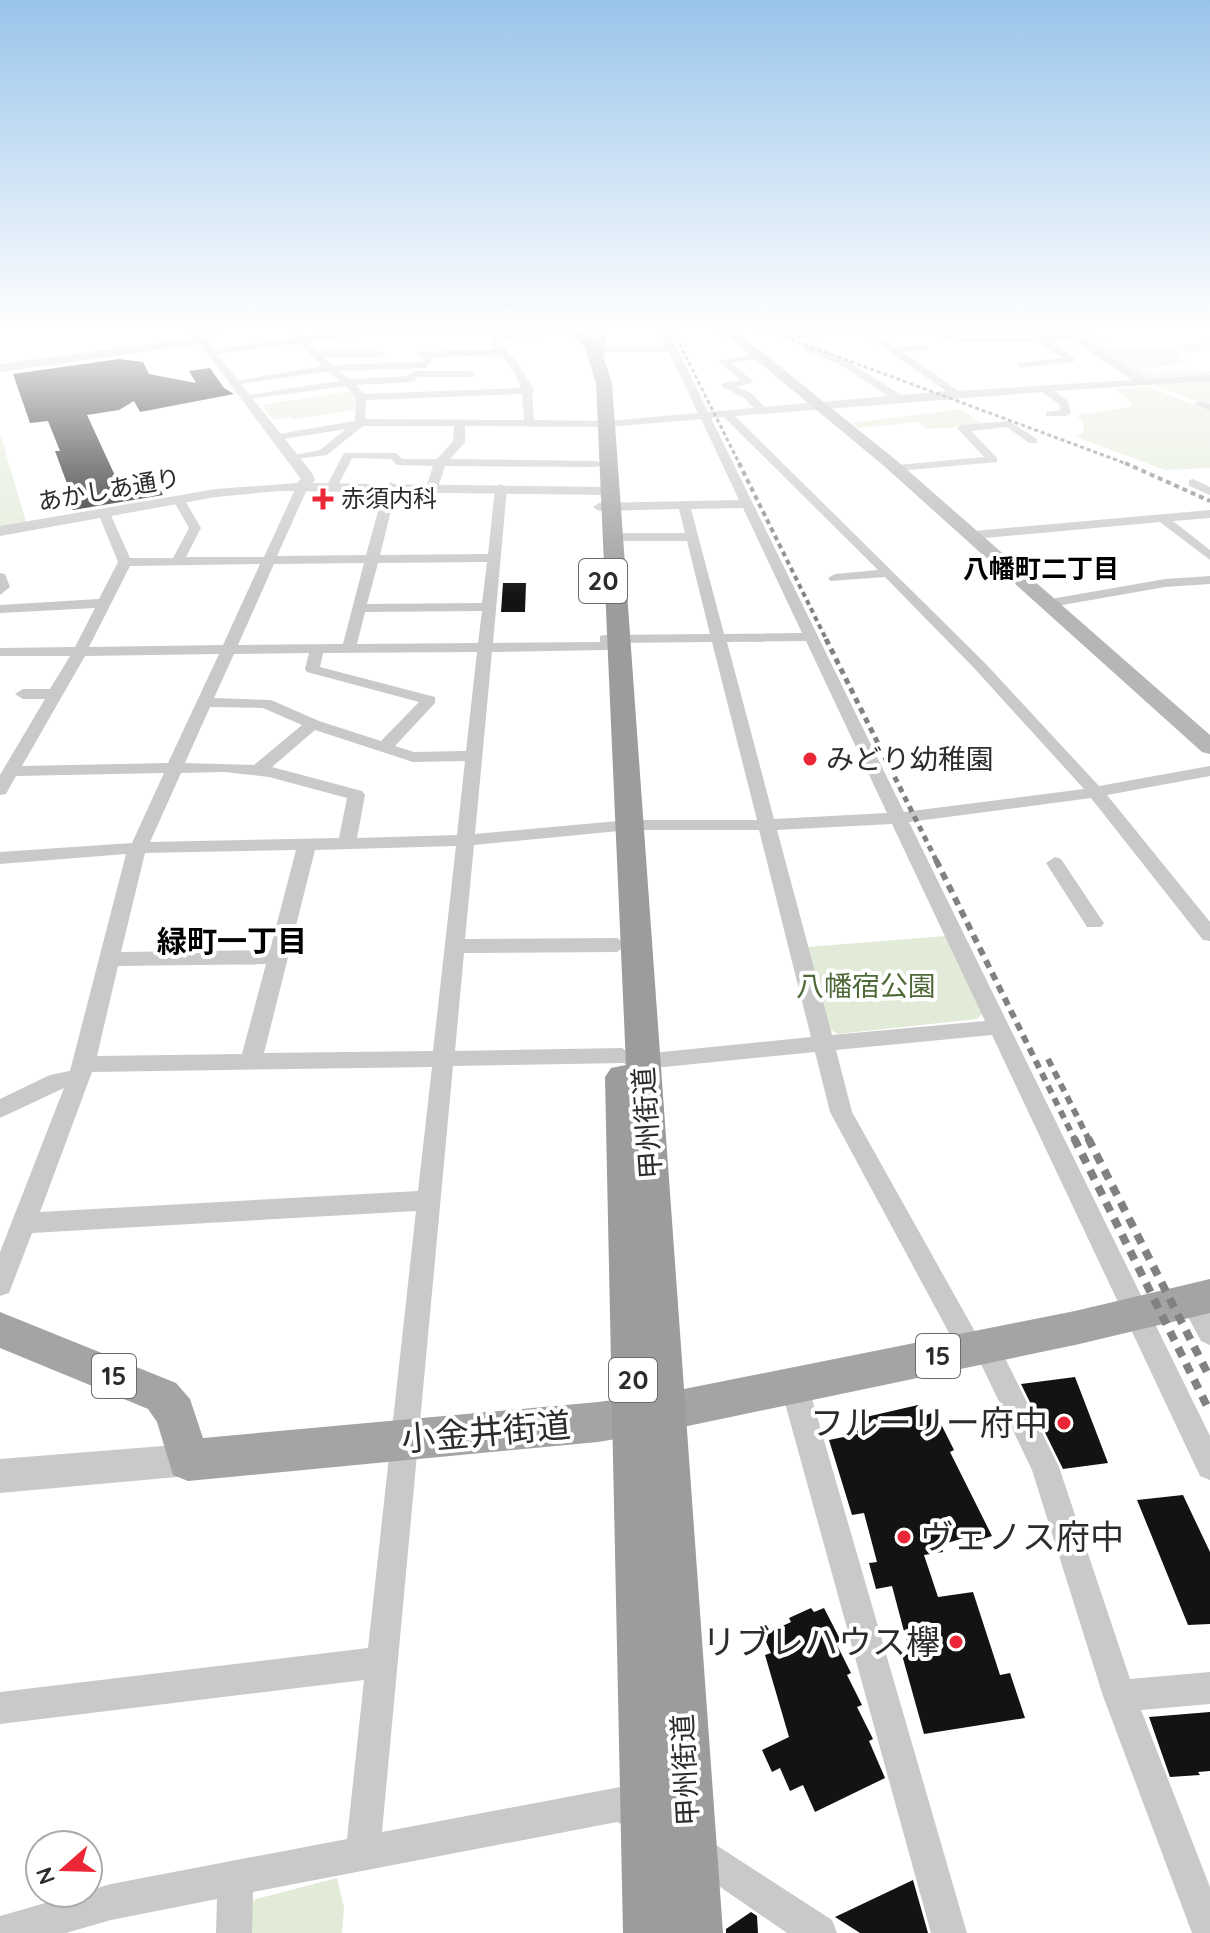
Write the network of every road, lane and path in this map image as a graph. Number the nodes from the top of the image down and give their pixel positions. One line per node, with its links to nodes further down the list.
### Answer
1 (260, 415): 15 (street)
2 (360, 415): 11 (street)
3 (461, 415): 12 (street)
4 (529, 415): 13 (street)
5 (599, 415): 14 (highway, 甲州街道 / 20)
6 (602, 415): 14 (highway, 甲州街道 / 20)
7 (713, 415): 10 (street)
8 (728, 415): 47 (street)
9 (833, 415): 20 (main road)
10 (704, 416): 14 (street); 30 (street)
11 (360, 423): 12 (street); 15 (street); 17 (street)
12 (458, 423): 13 (street); 18 (street)
13 (529, 424): 14 (street)
14 (601, 424): 19 (highway, 甲州街道 / 20); 28 (highway, 甲州街道 / 20)
15 (277, 437): 17 (street)
16 (1033, 441): 20 (street)
17 (293, 458): 22 (street)
18 (440, 463): 19 (street); 23 (street); 25 (street)
19 (597, 464): 28 (highway, 甲州街道 / 20)
20 (897, 468): 36 (main road)
21 (1210, 483): 27 (street)
22 (303, 485): 23 (street, あかしあ通り); 29 (street, あかしあ通り); 44 (street)
23 (333, 485): 24 (street, あかしあ通り)
24 (391, 486): 25 (street, あかしあ通り); 43 (street)
25 (432, 487): 26 (street, あかしあ通り)
26 (501, 488): 28 (street, あかしあ通り); 42 (street)
27 (1210, 491)
28 (604, 499): 31 (street); 37 (highway, 甲州街道 / 20); 59 (highway, 甲州街道 / 20)
29 (179, 500): 32 (street, あかしあ通り); 45 (street)
30 (746, 504): 31 (street); 57 (street)
31 (684, 505): 38 (street)
32 (104, 513): 35 (street, あかしあ通り); 46 (street)
33 (1210, 514): 34 (street)
34 (1162, 518): 36 (street); 40 (street)
35 (0, 531)
36 (974, 535): 53 (main road)
37 (613, 537): 38 (street); 59 (highway, 甲州街道 / 20)
38 (691, 537): 58 (street)
39 (1210, 541): 40 (street)
40 (1193, 543): 41 (street)
41 (1210, 556)
42 (493, 558): 43 (street); 54 (street)
43 (372, 559): 44 (street); 55 (street)
44 (268, 560): 45 (street); 63 (street)
45 (178, 561): 46 (street)
46 (125, 562): 52 (street)
47 (887, 573): 49 (street); 78 (street)
48 (0, 577): 51 (street)
49 (835, 578)
50 (1210, 580): 53 (street)
51 (0, 591)
52 (104, 603): 56 (street); 64 (street)
53 (1051, 603): 70 (main road)
54 (489, 607): 55 (street); 60 (street)
55 (360, 608): 61 (street)
56 (0, 609)
57 (811, 637): 58 (street); 79 (street)
58 (718, 638): 59 (street); 81 (street)
59 (610, 641): 60 (street); 80 (highway, 甲州街道 / 20)
60 (484, 647): 61 (street); 72 (street)
61 (349, 648): 62 (street)
62 (317, 649): 63 (street); 71 (street)
63 (229, 650): 64 (street); 68 (street)
64 (80, 651): 65 (street); 67 (street)
65 (0, 652)
66 (23, 694): 67 (street)
67 (55, 694): 73 (street)
68 (204, 702): 69 (street); 74 (street)
69 (313, 724): 71 (street); 75 (street)
70 (1210, 747)
71 (384, 748): 72 (street)
72 (473, 756): 82 (street)
73 (9, 765): 74 (street); 77 (street)
74 (174, 768): 75 (street); 85 (street)
75 (259, 770): 83 (street)
76 (1210, 771): 78 (street)
77 (0, 790)
78 (1094, 791): 79 (street); 89 (street)
79 (900, 818): 81 (street); 94 (street)
80 (621, 825): 81 (street); 82 (street); 90 (highway, 甲州街道 / 20); 97 (highway, 甲州街道 / 20)
81 (766, 825): 95 (street)
82 (465, 840): 83 (street); 91 (street)
83 (347, 843): 84 (street)
84 (307, 844): 85 (street); 92 (street)
85 (138, 848): 86 (street); 93 (street)
86 (0, 858)
87 (1055, 863): 88 (street)
88 (1094, 923)
89 (1210, 935)
90 (617, 945): 91 (street); 97 (highway, 甲州街道 / 20)
91 (454, 946): 96 (street)
92 (279, 957): 93 (street); 98 (street)
93 (110, 959): 99 (street)
94 (999, 1027): 95 (street); 105 (street)
95 (822, 1043): 97 (street); 107 (street)
96 (443, 1059): 97 (street); 98 (street); 101 (street)
97 (629, 1060): 109 (highway, 甲州街道 / 20)
98 (251, 1062): 99 (street)
99 (81, 1071): 100 (street); 102 (street)
100 (0, 1109)
101 (429, 1200): 102 (street); 110 (street)
102 (23, 1223): 103 (street)
103 (0, 1285)
104 (1204, 1309): 105 (main road, 小金井街道 / 15)
105 (1135, 1313): 107 (main road, 小金井街道 / 15); 112 (street)
106 (0, 1330): 111 (main road, 15)
107 (978, 1348): 108 (main road, 小金井街道 / 15); 116 (street)
108 (794, 1385): 109 (main road, 小金井街道 / 15); 127 (street)
109 (649, 1414): 110 (main road, 小金井街道 / 15); 118 (highway, 甲州街道 / 20); 119 (highway, 甲州街道 / 20)
110 (405, 1440): 111 (main road, 小金井街道 / 15); 114 (street)
111 (188, 1460): 113 (street)
112 (1210, 1466)
113 (0, 1476)
114 (381, 1662): 117 (street); 120 (street)
115 (1210, 1688): 116 (street)
116 (1119, 1696): 128 (street)
117 (0, 1708)
118 (647, 1820): 119 (street); 120 (street); 124 (highway, 甲州街道 / 20)
119 (689, 1846): 125 (highway, 甲州街道 / 20); 126 (street)
120 (363, 1853): 121 (street)
121 (235, 1878): 122 (street); 123 (street)
122 (3, 1933)
123 (234, 1933)
124 (652, 1933)
125 (694, 1933)
126 (819, 1933)
127 (949, 1933)
128 (1210, 1933)

